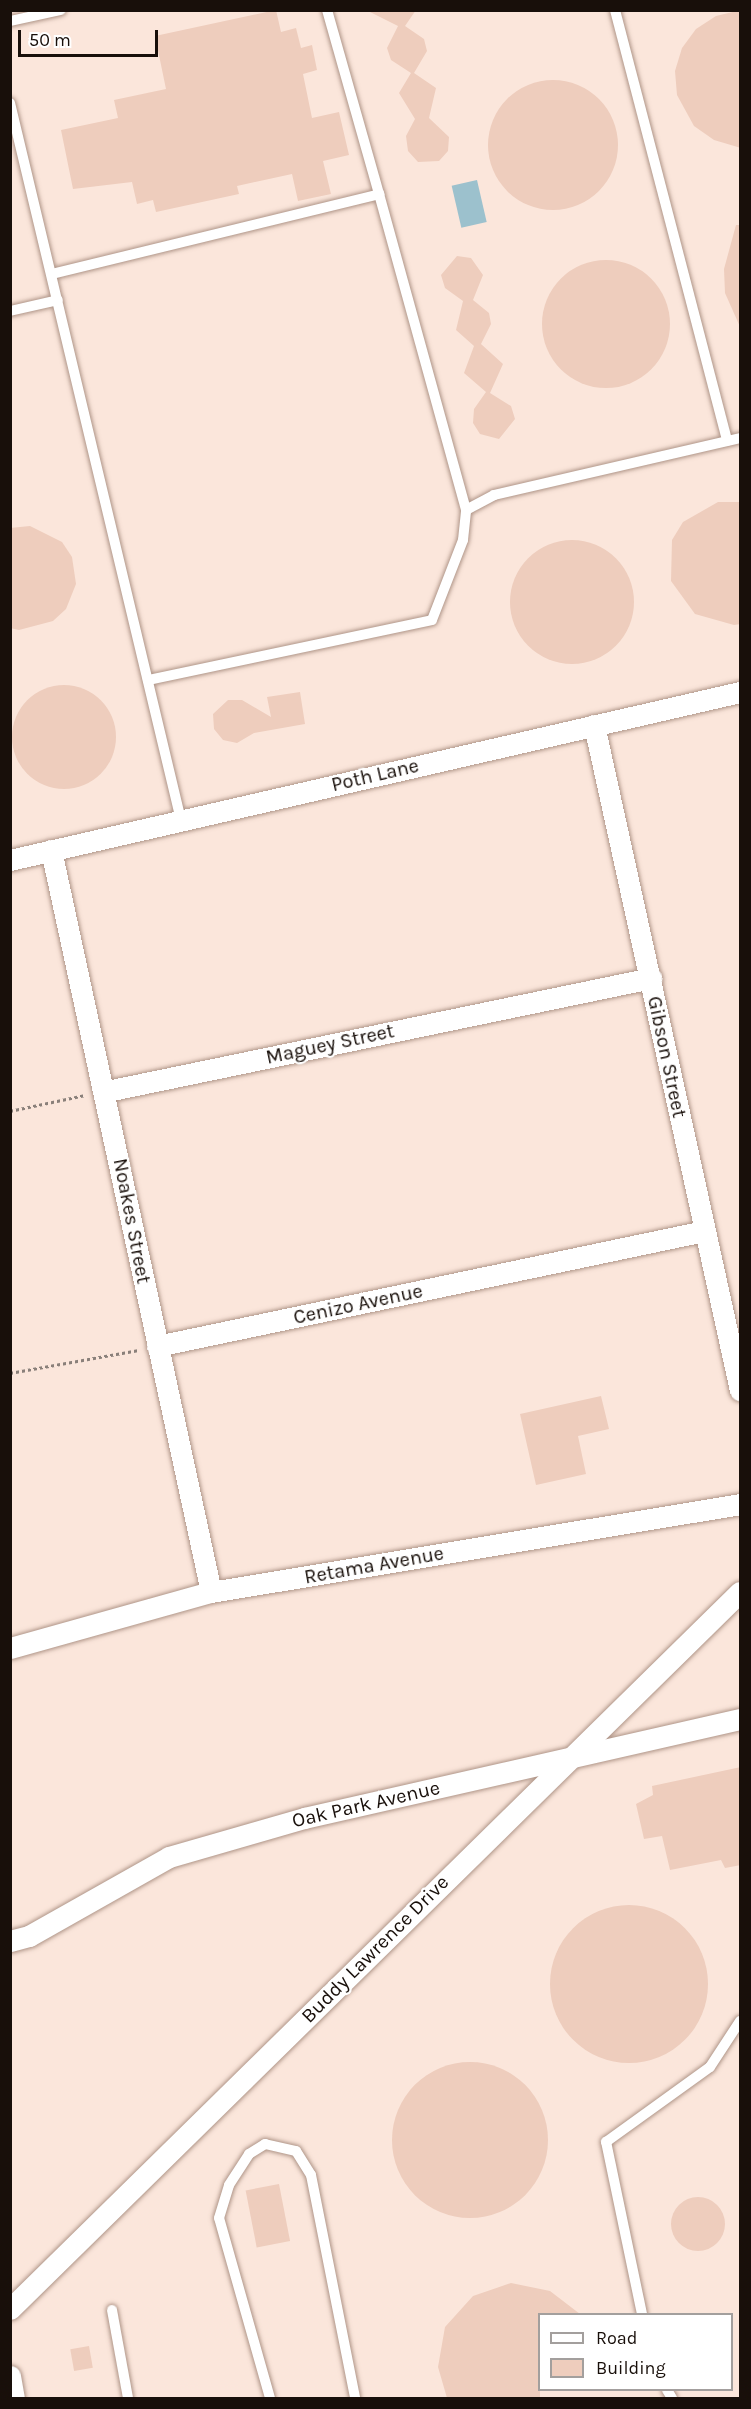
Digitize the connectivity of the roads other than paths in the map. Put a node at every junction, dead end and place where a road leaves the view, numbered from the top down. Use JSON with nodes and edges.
{"nodes":[{"id":1,"x":61,"y":10,"type":"edge"},
{"id":2,"x":327,"y":10,"type":"edge"},
{"id":3,"x":615,"y":10,"type":"edge"},
{"id":4,"x":10,"y":21,"type":"edge"},
{"id":5,"x":10,"y":103,"type":"edge"},
{"id":6,"x":379,"y":194,"type":"junction"},
{"id":7,"x":52,"y":274,"type":"junction"},
{"id":8,"x":58,"y":300,"type":"junction"},
{"id":9,"x":10,"y":310,"type":"edge"},
{"id":10,"x":741,"y":438,"type":"edge"},
{"id":11,"x":727,"y":441,"type":"junction"},
{"id":12,"x":466,"y":510,"type":"junction"},
{"id":13,"x":148,"y":680,"type":"junction"},
{"id":14,"x":741,"y":692,"type":"edge"},
{"id":15,"x":594,"y":725,"type":"junction"},
{"id":16,"x":181,"y":820,"type":"junction"},
{"id":17,"x":51,"y":850,"type":"junction"},
{"id":18,"x":10,"y":860,"type":"edge"},
{"id":19,"x":651,"y":978,"type":"junction"},
{"id":20,"x":107,"y":1091,"type":"junction"},
{"id":21,"x":704,"y":1232,"type":"junction"},
{"id":22,"x":157,"y":1346,"type":"junction"},
{"id":23,"x":741,"y":1390,"type":"edge"},
{"id":24,"x":741,"y":1504,"type":"edge"},
{"id":25,"x":211,"y":1592,"type":"junction"},
{"id":26,"x":741,"y":1592,"type":"edge"},
{"id":27,"x":10,"y":1648,"type":"edge"},
{"id":28,"x":741,"y":1719,"type":"edge"},
{"id":29,"x":569,"y":1757,"type":"junction"},
{"id":30,"x":10,"y":1941,"type":"edge"},
{"id":31,"x":741,"y":2021,"type":"edge"},
{"id":32,"x":10,"y":2309,"type":"edge"},
{"id":33,"x":112,"y":2310,"type":"dead end"},
{"id":34,"x":642,"y":2313,"type":"edge"},
{"id":35,"x":10,"y":2376,"type":"edge"},
{"id":36,"x":14,"y":2398,"type":"edge"},
{"id":37,"x":128,"y":2398,"type":"edge"},
{"id":38,"x":270,"y":2398,"type":"edge"},
{"id":39,"x":355,"y":2398,"type":"edge"}],
"edges":[{"from":1,"to":4,"type":"lane"},
{"from":2,"to":6,"type":"lane"},
{"from":3,"to":11,"type":"lane"},
{"from":5,"to":7,"type":"lane"},
{"from":6,"to":7,"type":"lane"},
{"from":6,"to":12,"type":"lane"},
{"from":7,"to":8,"type":"lane"},
{"from":8,"to":9,"type":"lane"},
{"from":8,"to":13,"type":"lane"},
{"from":10,"to":11,"type":"lane"},
{"from":11,"to":12,"type":"lane"},
{"from":12,"to":13,"type":"lane"},
{"from":13,"to":16,"type":"lane"},
{"from":14,"to":15,"type":"street","name":"Poth Lane"},
{"from":15,"to":16,"type":"street","name":"Poth Lane"},
{"from":15,"to":19,"type":"street","name":"Gibson Street"},
{"from":16,"to":17,"type":"street","name":"Poth Lane"},
{"from":17,"to":18,"type":"street","name":"Poth Lane"},
{"from":17,"to":20,"type":"street","name":"Noakes Street"},
{"from":19,"to":20,"type":"street","name":"Maguey Street"},
{"from":19,"to":21,"type":"street","name":"Gibson Street"},
{"from":20,"to":22,"type":"street","name":"Noakes Street"},
{"from":21,"to":22,"type":"street","name":"Cenizo Avenue"},
{"from":21,"to":23,"type":"street","name":"Gibson Street"},
{"from":22,"to":25,"type":"street","name":"Noakes Street"},
{"from":24,"to":25,"type":"street","name":"Retama Avenue"},
{"from":25,"to":27,"type":"street","name":"Retama Avenue"},
{"from":26,"to":29,"type":"street","name":"Buddy Lawrence Drive"},
{"from":28,"to":29,"type":"street","name":"Oak Park Avenue"},
{"from":29,"to":30,"type":"street","name":"Oak Park Avenue"},
{"from":29,"to":32,"type":"street","name":"Buddy Lawrence Drive"},
{"from":31,"to":34,"type":"lane"},
{"from":33,"to":37,"type":"lane"},
{"from":35,"to":36,"type":"street"},
{"from":38,"to":39,"type":"lane"}]}
